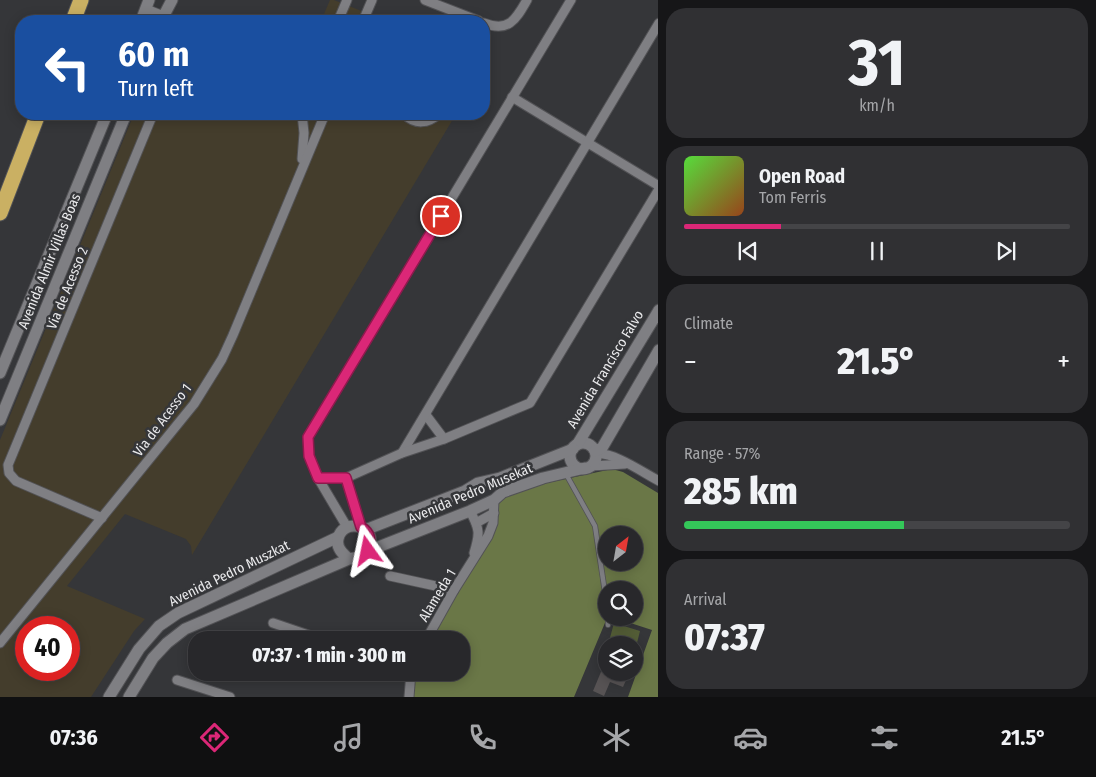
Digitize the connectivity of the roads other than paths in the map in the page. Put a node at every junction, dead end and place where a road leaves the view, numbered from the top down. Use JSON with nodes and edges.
{"nodes":[{"id":1,"x":71,"y":0,"type":"edge"},
{"id":2,"x":81,"y":0,"type":"edge"},
{"id":3,"x":172,"y":0,"type":"edge"},
{"id":4,"x":347,"y":0,"type":"edge"},
{"id":5,"x":372,"y":0,"type":"edge"},
{"id":6,"x":425,"y":0,"type":"edge"},
{"id":7,"x":527,"y":0,"type":"edge"},
{"id":8,"x":571,"y":0,"type":"edge"},
{"id":9,"x":147,"y":5,"type":"edge"},
{"id":10,"x":65,"y":15,"type":"edge"},
{"id":11,"x":75,"y":15,"type":"edge"},
{"id":12,"x":158,"y":15,"type":"edge"},
{"id":13,"x":164,"y":15,"type":"edge"},
{"id":14,"x":341,"y":15,"type":"edge"},
{"id":15,"x":366,"y":15,"type":"edge"},
{"id":16,"x":464,"y":15,"type":"edge"},
{"id":17,"x":658,"y":23,"type":"edge"},
{"id":18,"x":490,"y":24,"type":"edge"},
{"id":19,"x":512,"y":97,"type":"junction"},
{"id":20,"x":26,"y":120,"type":"edge"},
{"id":21,"x":36,"y":120,"type":"edge"},
{"id":22,"x":104,"y":120,"type":"edge"},
{"id":23,"x":124,"y":120,"type":"edge"},
{"id":24,"x":151,"y":120,"type":"edge"},
{"id":25,"x":303,"y":120,"type":"edge"},
{"id":26,"x":322,"y":120,"type":"edge"},
{"id":27,"x":413,"y":120,"type":"edge"},
{"id":28,"x":430,"y":120,"type":"edge"},
{"id":29,"x":587,"y":144,"type":"junction"},
{"id":30,"x":296,"y":183,"type":"junction"},
{"id":31,"x":658,"y":187,"type":"edge"},
{"id":32,"x":0,"y":188,"type":"edge"},
{"id":33,"x":0,"y":213,"type":"edge"},
{"id":34,"x":658,"y":310,"type":"edge"},
{"id":35,"x":658,"y":350,"type":"edge"},
{"id":36,"x":0,"y":372,"type":"edge"},
{"id":37,"x":426,"y":415,"type":"junction"},
{"id":38,"x":0,"y":420,"type":"edge"},
{"id":39,"x":444,"y":439,"type":"junction"},
{"id":40,"x":575,"y":447,"type":"junction"},
{"id":41,"x":596,"y":452,"type":"junction"},
{"id":42,"x":402,"y":454,"type":"junction"},
{"id":43,"x":626,"y":464,"type":"junction"},
{"id":44,"x":588,"y":467,"type":"junction"},
{"id":45,"x":566,"y":474,"type":"junction"},
{"id":46,"x":318,"y":478,"type":"junction"},
{"id":47,"x":346,"y":478,"type":"junction"},
{"id":48,"x":658,"y":481,"type":"edge"},
{"id":49,"x":478,"y":483,"type":"junction"},
{"id":50,"x":494,"y":500,"type":"junction"},
{"id":51,"x":470,"y":511,"type":"junction"},
{"id":52,"x":494,"y":514,"type":"junction"},
{"id":53,"x":102,"y":518,"type":"junction"},
{"id":54,"x":476,"y":523,"type":"junction"},
{"id":55,"x":347,"y":527,"type":"junction"},
{"id":56,"x":363,"y":528,"type":"junction"},
{"id":57,"x":338,"y":538,"type":"junction"},
{"id":58,"x":368,"y":551,"type":"junction"},
{"id":59,"x":349,"y":559,"type":"junction"},
{"id":60,"x":472,"y":563,"type":"junction"},
{"id":61,"x":390,"y":576,"type":"dead end"},
{"id":62,"x":603,"y":581,"type":"edge"},
{"id":63,"x":454,"y":590,"type":"junction"},
{"id":64,"x":273,"y":623,"type":"dead end"},
{"id":65,"x":297,"y":631,"type":"edge"},
{"id":66,"x":431,"y":631,"type":"edge"},
{"id":67,"x":0,"y":643,"type":"edge"},
{"id":68,"x":177,"y":680,"type":"dead end"},
{"id":69,"x":410,"y":681,"type":"edge"},
{"id":70,"x":109,"y":697,"type":"edge"},
{"id":71,"x":128,"y":697,"type":"edge"},
{"id":72,"x":230,"y":697,"type":"edge"},
{"id":73,"x":409,"y":697,"type":"edge"}],
"edges":[{"from":1,"to":10,"type":"highway"},
{"from":2,"to":11,"type":"highway"},
{"from":3,"to":13,"type":"street"},
{"from":4,"to":14,"type":"street"},
{"from":5,"to":15,"type":"street"},
{"from":6,"to":16,"type":"street"},
{"from":7,"to":18,"type":"street"},
{"from":8,"to":19,"type":"street"},
{"from":9,"to":12,"type":"street"},
{"from":17,"to":29,"type":"street"},
{"from":19,"to":29,"type":"street"},
{"from":19,"to":46,"type":"street"},
{"from":20,"to":32,"type":"highway"},
{"from":21,"to":33,"type":"highway"},
{"from":22,"to":36,"type":"street","name":"Avenida Almir Villas Boas"},
{"from":23,"to":38,"type":"street","name":"Avenida Almir Villas Boas"},
{"from":24,"to":53,"type":"street","name":"Via de Acesso 2"},
{"from":25,"to":30,"type":"street"},
{"from":26,"to":30,"type":"street"},
{"from":27,"to":28,"type":"street"},
{"from":29,"to":31,"type":"street"},
{"from":29,"to":37,"type":"street"},
{"from":30,"to":53,"type":"street","name":"Via de Acesso 1"},
{"from":31,"to":39,"type":"street"},
{"from":34,"to":40,"type":"street","name":"Avenida Francisco Falvo"},
{"from":35,"to":41,"type":"street"},
{"from":37,"to":39,"type":"street"},
{"from":37,"to":42,"type":"street"},
{"from":39,"to":42,"type":"street"},
{"from":40,"to":41,"type":"street"},
{"from":40,"to":44,"type":"street"},
{"from":40,"to":49,"type":"street","name":"Avenida Pedro Musekat"},
{"from":41,"to":43,"type":"street"},
{"from":41,"to":44,"type":"street"},
{"from":42,"to":47,"type":"street"},
{"from":43,"to":44,"type":"street"},
{"from":43,"to":48,"type":"street"},
{"from":44,"to":45,"type":"street","name":"Avenida Pedro Musekat"},
{"from":45,"to":50,"type":"street","name":"Avenida Pedro Musekat"},
{"from":45,"to":62,"type":"lane"},
{"from":46,"to":47,"type":"street"},
{"from":46,"to":55,"type":"street"},
{"from":47,"to":56,"type":"street"},
{"from":49,"to":50,"type":"street"},
{"from":49,"to":56,"type":"street","name":"Avenida Pedro Musekat"},
{"from":50,"to":51,"type":"street","name":"Avenida Pedro Musekat"},
{"from":50,"to":52,"type":"street","name":"Alameda 1"},
{"from":51,"to":54,"type":"street"},
{"from":51,"to":58,"type":"street","name":"Avenida Pedro Musekat"},
{"from":52,"to":54,"type":"street"},
{"from":52,"to":60,"type":"street","name":"Alameda 1"},
{"from":53,"to":67,"type":"street","name":"Via de Acesso 1"},
{"from":54,"to":60,"type":"street","name":"Alameda 1"},
{"from":55,"to":56,"type":"street"},
{"from":55,"to":57,"type":"street"},
{"from":56,"to":58,"type":"street"},
{"from":57,"to":59,"type":"street"},
{"from":57,"to":70,"type":"street","name":"Avenida Pedro Muszkat"},
{"from":58,"to":59,"type":"street"},
{"from":59,"to":71,"type":"street"},
{"from":60,"to":63,"type":"street","name":"Alameda 1"},
{"from":61,"to":63,"type":"street"},
{"from":63,"to":66,"type":"street","name":"Alameda 1"},
{"from":64,"to":65,"type":"street"},
{"from":68,"to":72,"type":"street"},
{"from":69,"to":73,"type":"street"}]}
